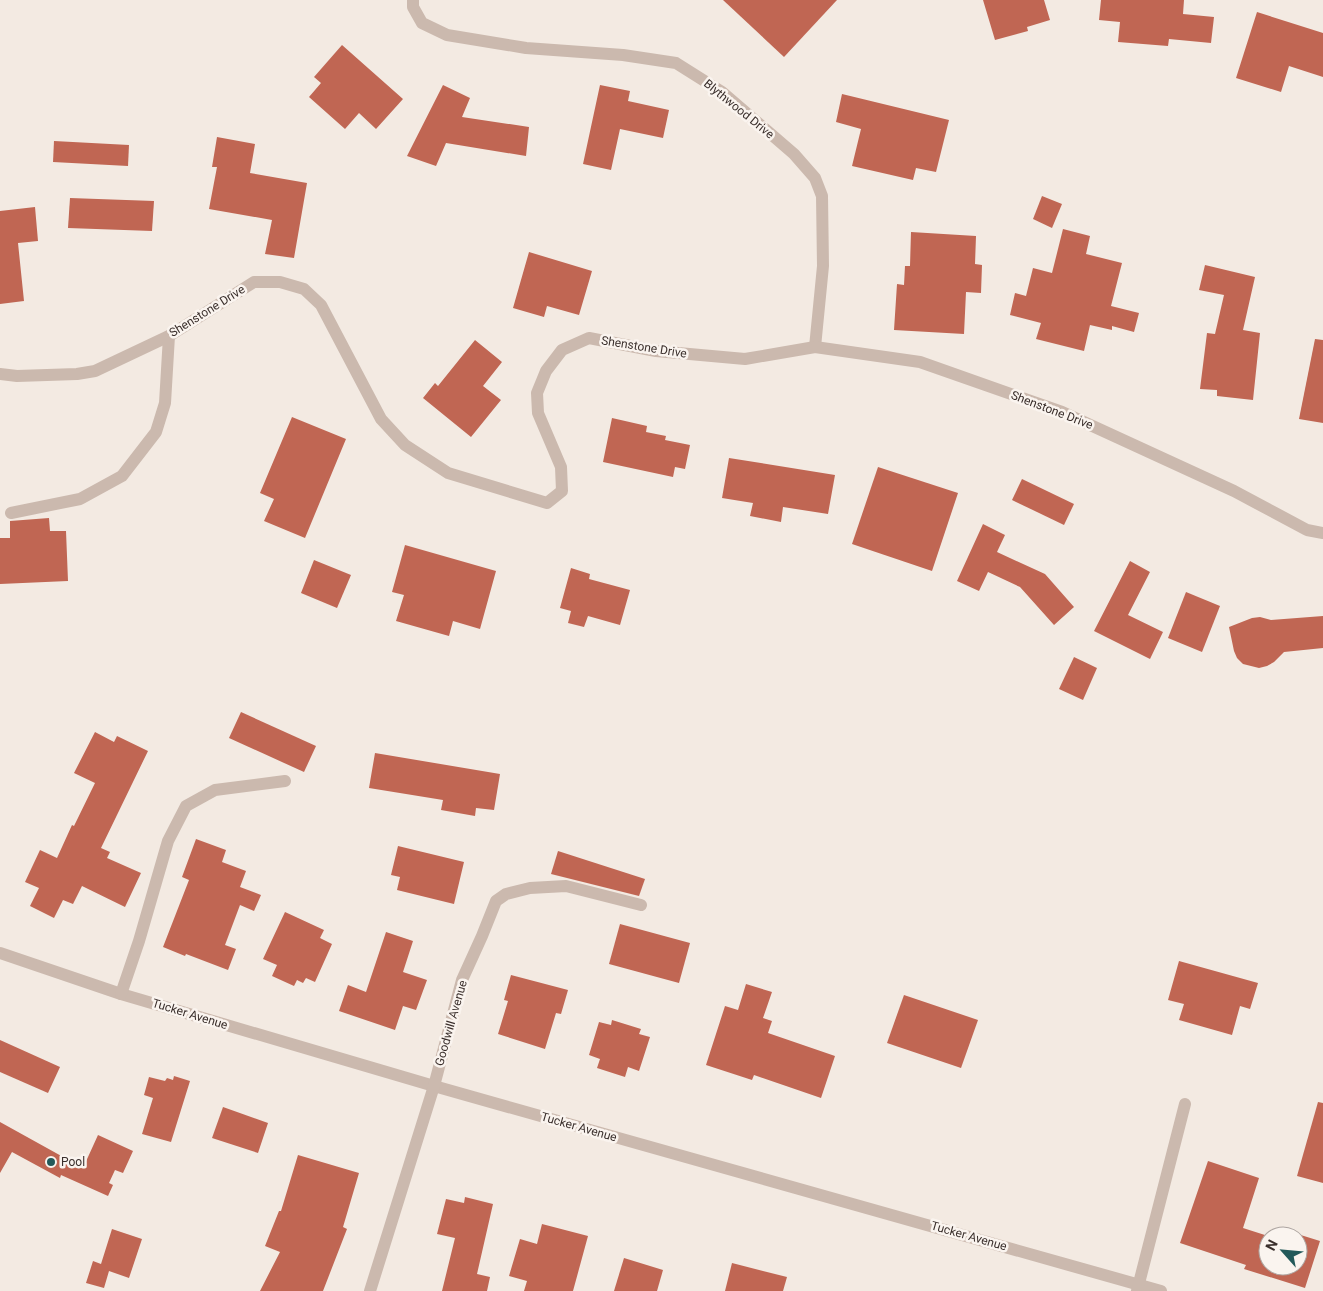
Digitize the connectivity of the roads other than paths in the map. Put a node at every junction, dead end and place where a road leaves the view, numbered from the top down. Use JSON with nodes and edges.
{"nodes":[{"id":1,"x":413,"y":0,"type":"edge"},
{"id":2,"x":169,"y":336,"type":"junction"},
{"id":3,"x":815,"y":347,"type":"junction"},
{"id":4,"x":0,"y":374,"type":"edge"},
{"id":5,"x":11,"y":513,"type":"dead end"},
{"id":6,"x":1323,"y":533,"type":"edge"},
{"id":7,"x":285,"y":781,"type":"dead end"},
{"id":8,"x":641,"y":904,"type":"dead end"},
{"id":9,"x":0,"y":953,"type":"edge"},
{"id":10,"x":121,"y":994,"type":"junction"},
{"id":11,"x":434,"y":1086,"type":"junction"},
{"id":12,"x":1185,"y":1104,"type":"dead end"},
{"id":13,"x":1138,"y":1288,"type":"edge"},
{"id":14,"x":370,"y":1291,"type":"edge"},
{"id":15,"x":1161,"y":1291,"type":"edge"}],
"edges":[{"from":1,"to":3,"type":"street","name":"Blythwood Drive"},
{"from":2,"to":3,"type":"street","name":"Shenstone Drive"},
{"from":2,"to":4,"type":"street","name":"Shenstone Drive"},
{"from":2,"to":5,"type":"street"},
{"from":3,"to":6,"type":"street","name":"Shenstone Drive"},
{"from":7,"to":10,"type":"street"},
{"from":8,"to":11,"type":"street","name":"Goodwill Avenue"},
{"from":9,"to":10,"type":"street","name":"Tucker Avenue"},
{"from":10,"to":11,"type":"street","name":"Tucker Avenue"},
{"from":11,"to":13,"type":"street","name":"Tucker Avenue"},
{"from":11,"to":14,"type":"street","name":"Goodwill Avenue"},
{"from":12,"to":13,"type":"street"},
{"from":13,"to":15,"type":"street","name":"Tucker Avenue"}]}
